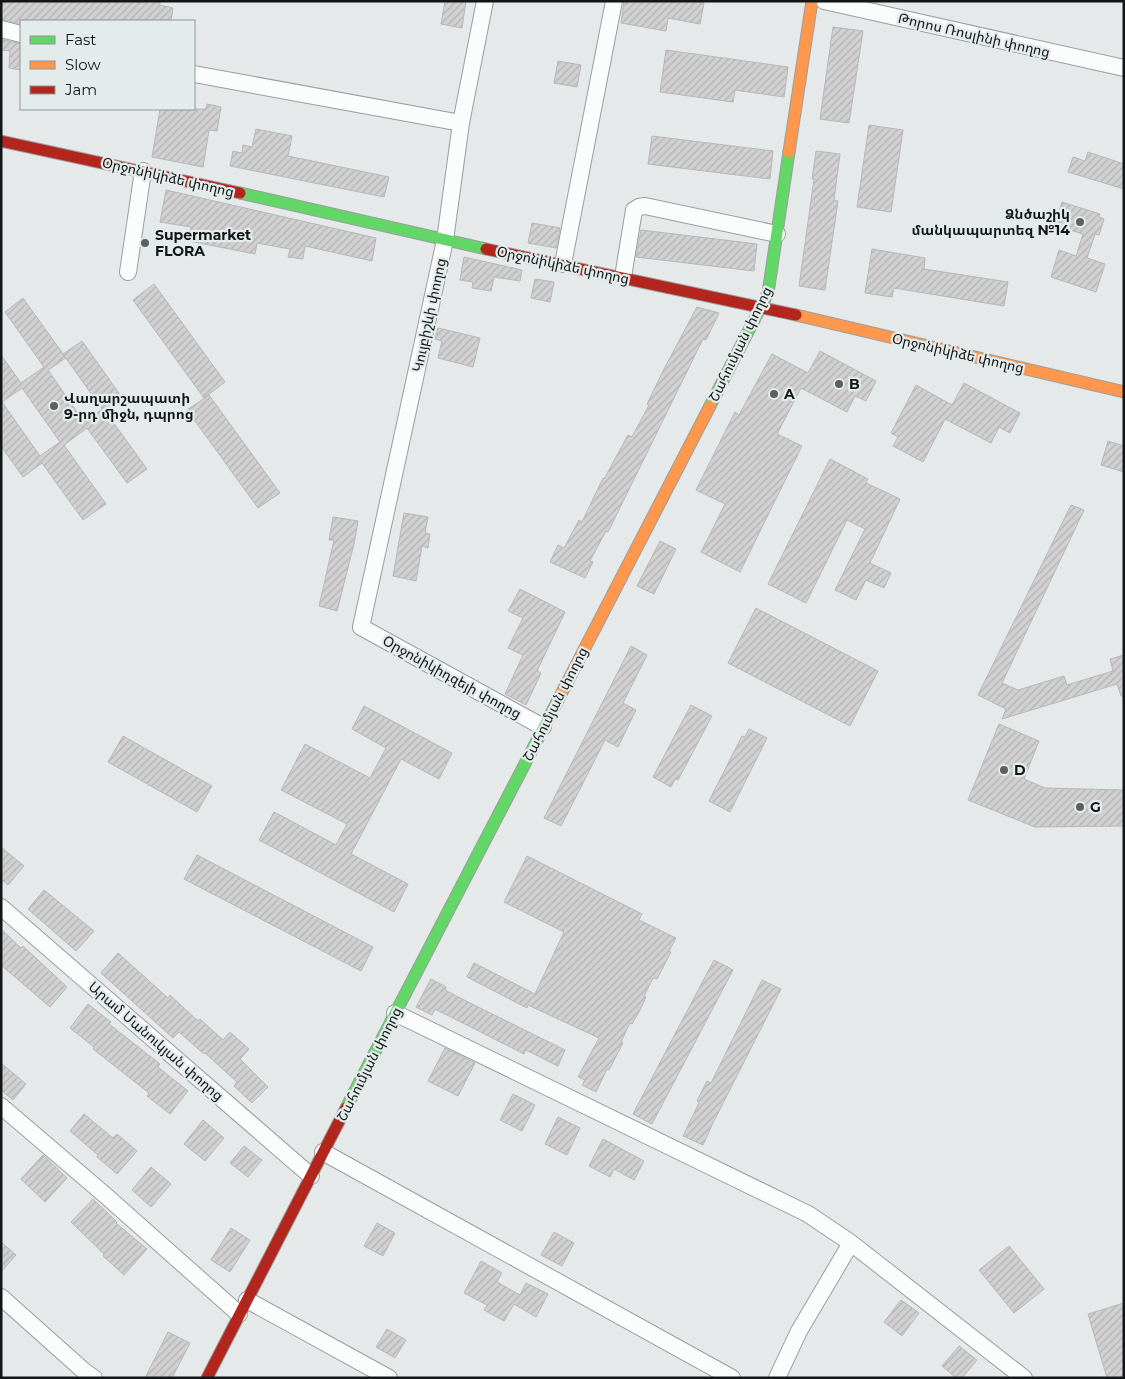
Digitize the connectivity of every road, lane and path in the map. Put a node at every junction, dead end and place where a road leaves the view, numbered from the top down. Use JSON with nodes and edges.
{"nodes":[{"id":1,"x":485,"y":1,"type":"edge"},
{"id":2,"x":614,"y":1,"type":"edge"},
{"id":3,"x":812,"y":1,"type":"edge"},
{"id":4,"x":824,"y":1,"type":"edge"},
{"id":5,"x":1,"y":29,"type":"edge"},
{"id":6,"x":20,"y":34,"type":"edge"},
{"id":7,"x":1124,"y":68,"type":"edge"},
{"id":8,"x":195,"y":74,"type":"edge"},
{"id":9,"x":461,"y":123,"type":"junction"},
{"id":10,"x":1,"y":141,"type":"edge"},
{"id":11,"x":143,"y":171,"type":"junction"},
{"id":12,"x":777,"y":234,"type":"junction"},
{"id":13,"x":445,"y":240,"type":"junction"},
{"id":14,"x":563,"y":264,"type":"junction"},
{"id":15,"x":128,"y":272,"type":"dead end"},
{"id":16,"x":623,"y":277,"type":"junction"},
{"id":17,"x":761,"y":307,"type":"junction"},
{"id":18,"x":1124,"y":392,"type":"edge"},
{"id":19,"x":361,"y":627,"type":"joint"},
{"id":20,"x":543,"y":727,"type":"junction"},
{"id":21,"x":1,"y":907,"type":"edge"},
{"id":22,"x":395,"y":1013,"type":"junction"},
{"id":23,"x":1,"y":1106,"type":"edge"},
{"id":24,"x":323,"y":1152,"type":"junction"},
{"id":25,"x":311,"y":1176,"type":"junction"},
{"id":26,"x":851,"y":1243,"type":"junction"},
{"id":27,"x":1,"y":1297,"type":"edge"},
{"id":28,"x":243,"y":1307,"type":"junction"},
{"id":29,"x":94,"y":1378,"type":"edge"},
{"id":30,"x":207,"y":1378,"type":"edge"},
{"id":31,"x":389,"y":1378,"type":"edge"},
{"id":32,"x":732,"y":1378,"type":"edge"},
{"id":33,"x":777,"y":1378,"type":"edge"},
{"id":34,"x":1024,"y":1378,"type":"edge"}],
"edges":[{"from":1,"to":9,"type":"street","name":"Կույբիշևի փողոց"},
{"from":2,"to":14,"type":"street"},
{"from":3,"to":12,"type":"main road","name":"Շահումյան փողոց"},
{"from":4,"to":7,"type":"street","name":"Թորոս Ռոսլինի փողոց"},
{"from":5,"to":6,"type":"street"},
{"from":8,"to":9,"type":"street"},
{"from":9,"to":13,"type":"street","name":"Կույբիշևի փողոց"},
{"from":10,"to":11,"type":"main road","name":"Օրջոնիկիձե փողոց"},
{"from":11,"to":13,"type":"main road","name":"Օրջոնիկիձե փողոց"},
{"from":11,"to":15,"type":"street"},
{"from":12,"to":16,"type":"street"},
{"from":12,"to":17,"type":"main road","name":"Շահումյան փողոց"},
{"from":13,"to":14,"type":"main road","name":"Օրջոնիկիձե փողոց"},
{"from":13,"to":19,"type":"street","name":"Կույբիշևի փողոց"},
{"from":14,"to":16,"type":"main road","name":"Օրջոնիկիձե փողոց"},
{"from":16,"to":17,"type":"main road","name":"Օրջոնիկիձե փողոց"},
{"from":17,"to":18,"type":"main road","name":"Օրջոնիկիձե փողոց"},
{"from":17,"to":20,"type":"main road","name":"Շահումյան փողոց"},
{"from":19,"to":20,"type":"street","name":"Օրջոնիկիդզեյի փողոց"},
{"from":20,"to":22,"type":"main road","name":"Շահումյան փողոց"},
{"from":21,"to":25,"type":"street","name":"Արամ Մանուկյան փողոց"},
{"from":22,"to":24,"type":"main road","name":"Շահումյան փողոց"},
{"from":22,"to":26,"type":"street"},
{"from":23,"to":28,"type":"street"},
{"from":24,"to":25,"type":"main road","name":"Շահումյան փողոց"},
{"from":24,"to":32,"type":"street"},
{"from":25,"to":28,"type":"main road","name":"Շահումյան փողոց"},
{"from":26,"to":33,"type":"street"},
{"from":26,"to":34,"type":"street"},
{"from":27,"to":29,"type":"street"},
{"from":28,"to":30,"type":"main road","name":"Շահումյան փողոց"},
{"from":28,"to":31,"type":"street"}]}
